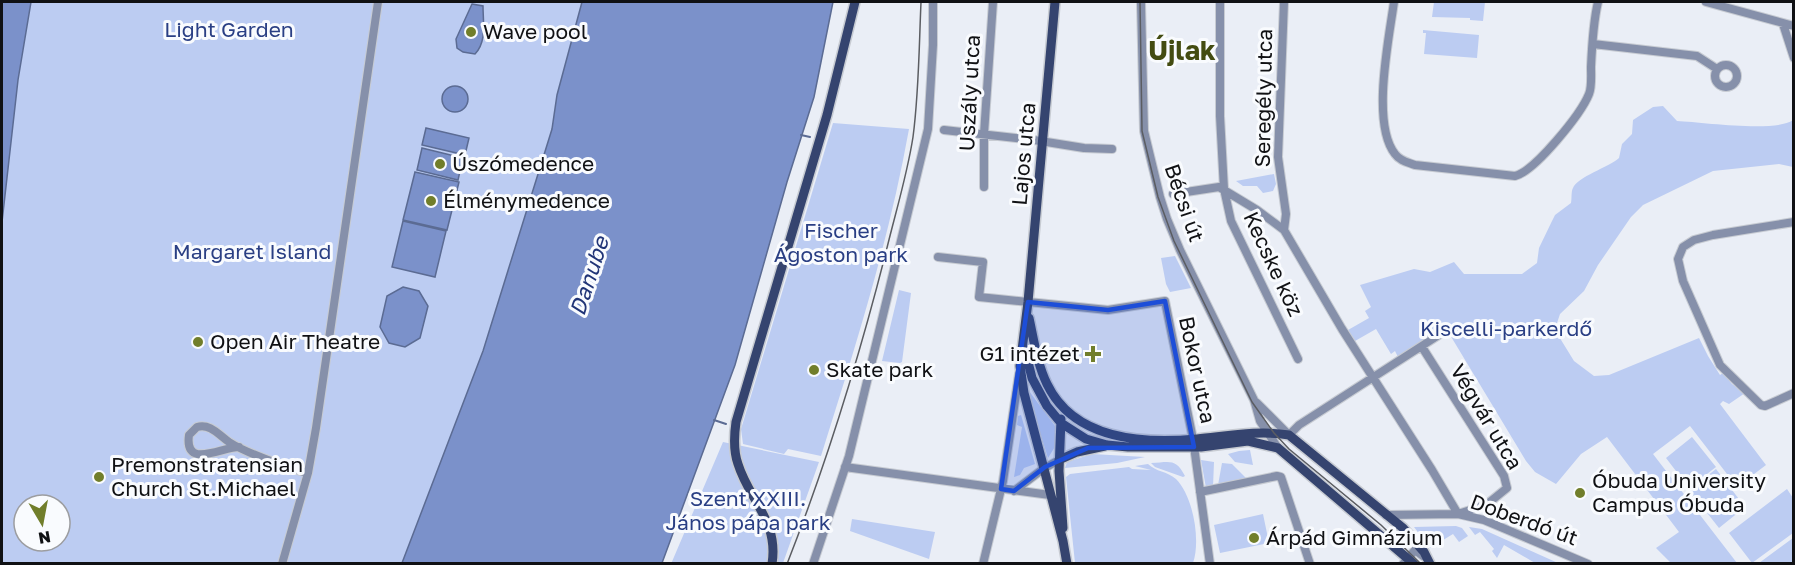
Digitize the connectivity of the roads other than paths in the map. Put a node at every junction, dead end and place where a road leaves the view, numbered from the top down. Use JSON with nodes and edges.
{"nodes":[{"id":1,"x":378,"y":2,"type":"edge"},
{"id":2,"x":855,"y":2,"type":"edge"},
{"id":3,"x":933,"y":2,"type":"edge"},
{"id":4,"x":993,"y":2,"type":"edge"},
{"id":5,"x":1055,"y":2,"type":"edge"},
{"id":6,"x":1141,"y":2,"type":"edge"},
{"id":7,"x":1220,"y":2,"type":"edge"},
{"id":8,"x":1284,"y":2,"type":"edge"},
{"id":9,"x":1394,"y":2,"type":"edge"},
{"id":10,"x":1598,"y":2,"type":"edge"},
{"id":11,"x":1706,"y":2,"type":"edge"},
{"id":12,"x":1783,"y":24,"type":"junction"},
{"id":13,"x":1794,"y":26,"type":"edge"},
{"id":14,"x":1593,"y":44,"type":"junction"},
{"id":15,"x":1794,"y":58,"type":"edge"},
{"id":16,"x":1717,"y":69,"type":"dead end"},
{"id":17,"x":944,"y":130,"type":"dead end"},
{"id":18,"x":984,"y":134,"type":"junction"},
{"id":19,"x":1043,"y":142,"type":"junction"},
{"id":20,"x":1112,"y":149,"type":"dead end"},
{"id":21,"x":984,"y":187,"type":"dead end"},
{"id":22,"x":1224,"y":189,"type":"junction"},
{"id":23,"x":1173,"y":194,"type":"dead end"},
{"id":24,"x":1794,"y":222,"type":"edge"},
{"id":25,"x":1284,"y":230,"type":"junction"},
{"id":26,"x":938,"y":257,"type":"dead end"},
{"id":27,"x":1028,"y":306,"type":"junction"},
{"id":28,"x":1445,"y":331,"type":"dead end"},
{"id":29,"x":1024,"y":335,"type":"junction"},
{"id":30,"x":1422,"y":347,"type":"junction"},
{"id":31,"x":1298,"y":359,"type":"dead end"},
{"id":32,"x":1020,"y":366,"type":"junction"},
{"id":33,"x":1372,"y":377,"type":"junction"},
{"id":34,"x":1794,"y":393,"type":"edge"},
{"id":35,"x":1056,"y":399,"type":"junction"},
{"id":36,"x":1254,"y":400,"type":"junction"},
{"id":37,"x":1260,"y":422,"type":"junction"},
{"id":38,"x":1061,"y":423,"type":"junction"},
{"id":39,"x":1267,"y":432,"type":"junction"},
{"id":40,"x":1254,"y":433,"type":"junction"},
{"id":41,"x":1288,"y":435,"type":"junction"},
{"id":42,"x":1193,"y":443,"type":"junction"},
{"id":43,"x":1107,"y":445,"type":"junction"},
{"id":44,"x":239,"y":447,"type":"junction"},
{"id":45,"x":1060,"y":448,"type":"junction"},
{"id":46,"x":1278,"y":448,"type":"junction"},
{"id":47,"x":1059,"y":460,"type":"junction"},
{"id":48,"x":845,"y":467,"type":"junction"},
{"id":49,"x":1043,"y":469,"type":"junction"},
{"id":50,"x":308,"y":473,"type":"junction"},
{"id":51,"x":1001,"y":489,"type":"junction"},
{"id":52,"x":1014,"y":491,"type":"junction"},
{"id":53,"x":1200,"y":492,"type":"junction"},
{"id":54,"x":1050,"y":495,"type":"junction"},
{"id":55,"x":1458,"y":514,"type":"junction"},
{"id":56,"x":1386,"y":515,"type":"junction"},
{"id":57,"x":1411,"y":515,"type":"junction"},
{"id":58,"x":1403,"y":528,"type":"junction"},
{"id":59,"x":1063,"y":542,"type":"junction"},
{"id":60,"x":1408,"y":561,"type":"edge"},
{"id":61,"x":1430,"y":562,"type":"edge"},
{"id":62,"x":282,"y":564,"type":"edge"},
{"id":63,"x":772,"y":564,"type":"edge"},
{"id":64,"x":813,"y":564,"type":"edge"},
{"id":65,"x":983,"y":564,"type":"edge"},
{"id":66,"x":1067,"y":564,"type":"edge"},
{"id":67,"x":1210,"y":564,"type":"edge"},
{"id":68,"x":1310,"y":564,"type":"edge"},
{"id":69,"x":1588,"y":564,"type":"edge"}],
"edges":[{"from":1,"to":50,"type":"street"},
{"from":2,"to":63,"type":"main road"},
{"from":3,"to":48,"type":"street"},
{"from":4,"to":18,"type":"street","name":"Uszály utca"},
{"from":5,"to":19,"type":"main road","name":"Lajos utca"},
{"from":6,"to":36,"type":"street","name":"Bécsi út"},
{"from":7,"to":22,"type":"street","name":"Kecske köz"},
{"from":8,"to":25,"type":"street","name":"Seregély utca"},
{"from":9,"to":14,"type":"street"},
{"from":10,"to":14,"type":"street"},
{"from":11,"to":12,"type":"street"},
{"from":12,"to":13,"type":"street"},
{"from":12,"to":15,"type":"street"},
{"from":14,"to":16,"type":"street"},
{"from":17,"to":18,"type":"street"},
{"from":18,"to":19,"type":"street"},
{"from":18,"to":21,"type":"street","name":"Uszály utca"},
{"from":19,"to":20,"type":"street"},
{"from":19,"to":27,"type":"main road","name":"Lajos utca"},
{"from":22,"to":23,"type":"street"},
{"from":22,"to":25,"type":"street"},
{"from":22,"to":31,"type":"street","name":"Kecske köz"},
{"from":24,"to":34,"type":"street"},
{"from":25,"to":33,"type":"street"},
{"from":26,"to":27,"type":"street"},
{"from":27,"to":29,"type":"main road","name":"Lajos utca"},
{"from":27,"to":35,"type":"main road","name":"Lajos utca"},
{"from":27,"to":42,"type":"street","name":"Bokor utca"},
{"from":28,"to":30,"type":"street"},
{"from":29,"to":32,"type":"main road","name":"Lajos utca"},
{"from":29,"to":38,"type":"main road"},
{"from":30,"to":33,"type":"street"},
{"from":30,"to":55,"type":"street","name":"Végvár utca"},
{"from":32,"to":49,"type":"main road","name":"Lajos utca"},
{"from":32,"to":51,"type":"street","name":"Lajos utca"},
{"from":33,"to":41,"type":"street"},
{"from":33,"to":55,"type":"street"},
{"from":35,"to":38,"type":"main road"},
{"from":35,"to":42,"type":"main road"},
{"from":36,"to":37,"type":"street","name":"Bécsi út"},
{"from":36,"to":41,"type":"street","name":"Bécsi út"},
{"from":37,"to":39,"type":"street","name":"Bécsi út"},
{"from":37,"to":40,"type":"street"},
{"from":38,"to":43,"type":"main road"},
{"from":38,"to":45,"type":"main road"},
{"from":39,"to":40,"type":"main road"},
{"from":39,"to":41,"type":"main road"},
{"from":39,"to":46,"type":"street","name":"Bécsi út"},
{"from":40,"to":42,"type":"main road"},
{"from":41,"to":56,"type":"main road","name":"Bécsi út"},
{"from":42,"to":43,"type":"main road"},
{"from":42,"to":46,"type":"main road"},
{"from":42,"to":53,"type":"street","name":"Bokor utca"},
{"from":43,"to":47,"type":"main road"},
{"from":44,"to":44,"type":"street"},
{"from":44,"to":50,"type":"street"},
{"from":45,"to":47,"type":"main road"},
{"from":45,"to":49,"type":"street"},
{"from":46,"to":60,"type":"main road","name":"Bécsi út"},
{"from":47,"to":49,"type":"street"},
{"from":47,"to":59,"type":"main road"},
{"from":48,"to":51,"type":"street"},
{"from":48,"to":64,"type":"street"},
{"from":49,"to":52,"type":"street"},
{"from":49,"to":54,"type":"main road","name":"Lajos utca"},
{"from":50,"to":62,"type":"street"},
{"from":51,"to":52,"type":"street"},
{"from":51,"to":65,"type":"street","name":"Lajos utca"},
{"from":52,"to":54,"type":"street"},
{"from":53,"to":67,"type":"street","name":"Bokor utca"},
{"from":53,"to":68,"type":"street"},
{"from":54,"to":59,"type":"main road","name":"Lajos utca"},
{"from":55,"to":57,"type":"street","name":"Doberdó út"},
{"from":55,"to":69,"type":"street","name":"Doberdó út"},
{"from":56,"to":57,"type":"street","name":"Doberdó út"},
{"from":56,"to":58,"type":"main road","name":"Bécsi út"},
{"from":57,"to":58,"type":"street"},
{"from":58,"to":61,"type":"main road","name":"Bécsi út"},
{"from":59,"to":66,"type":"main road"},
{"from":60,"to":61,"type":"street"}]}
